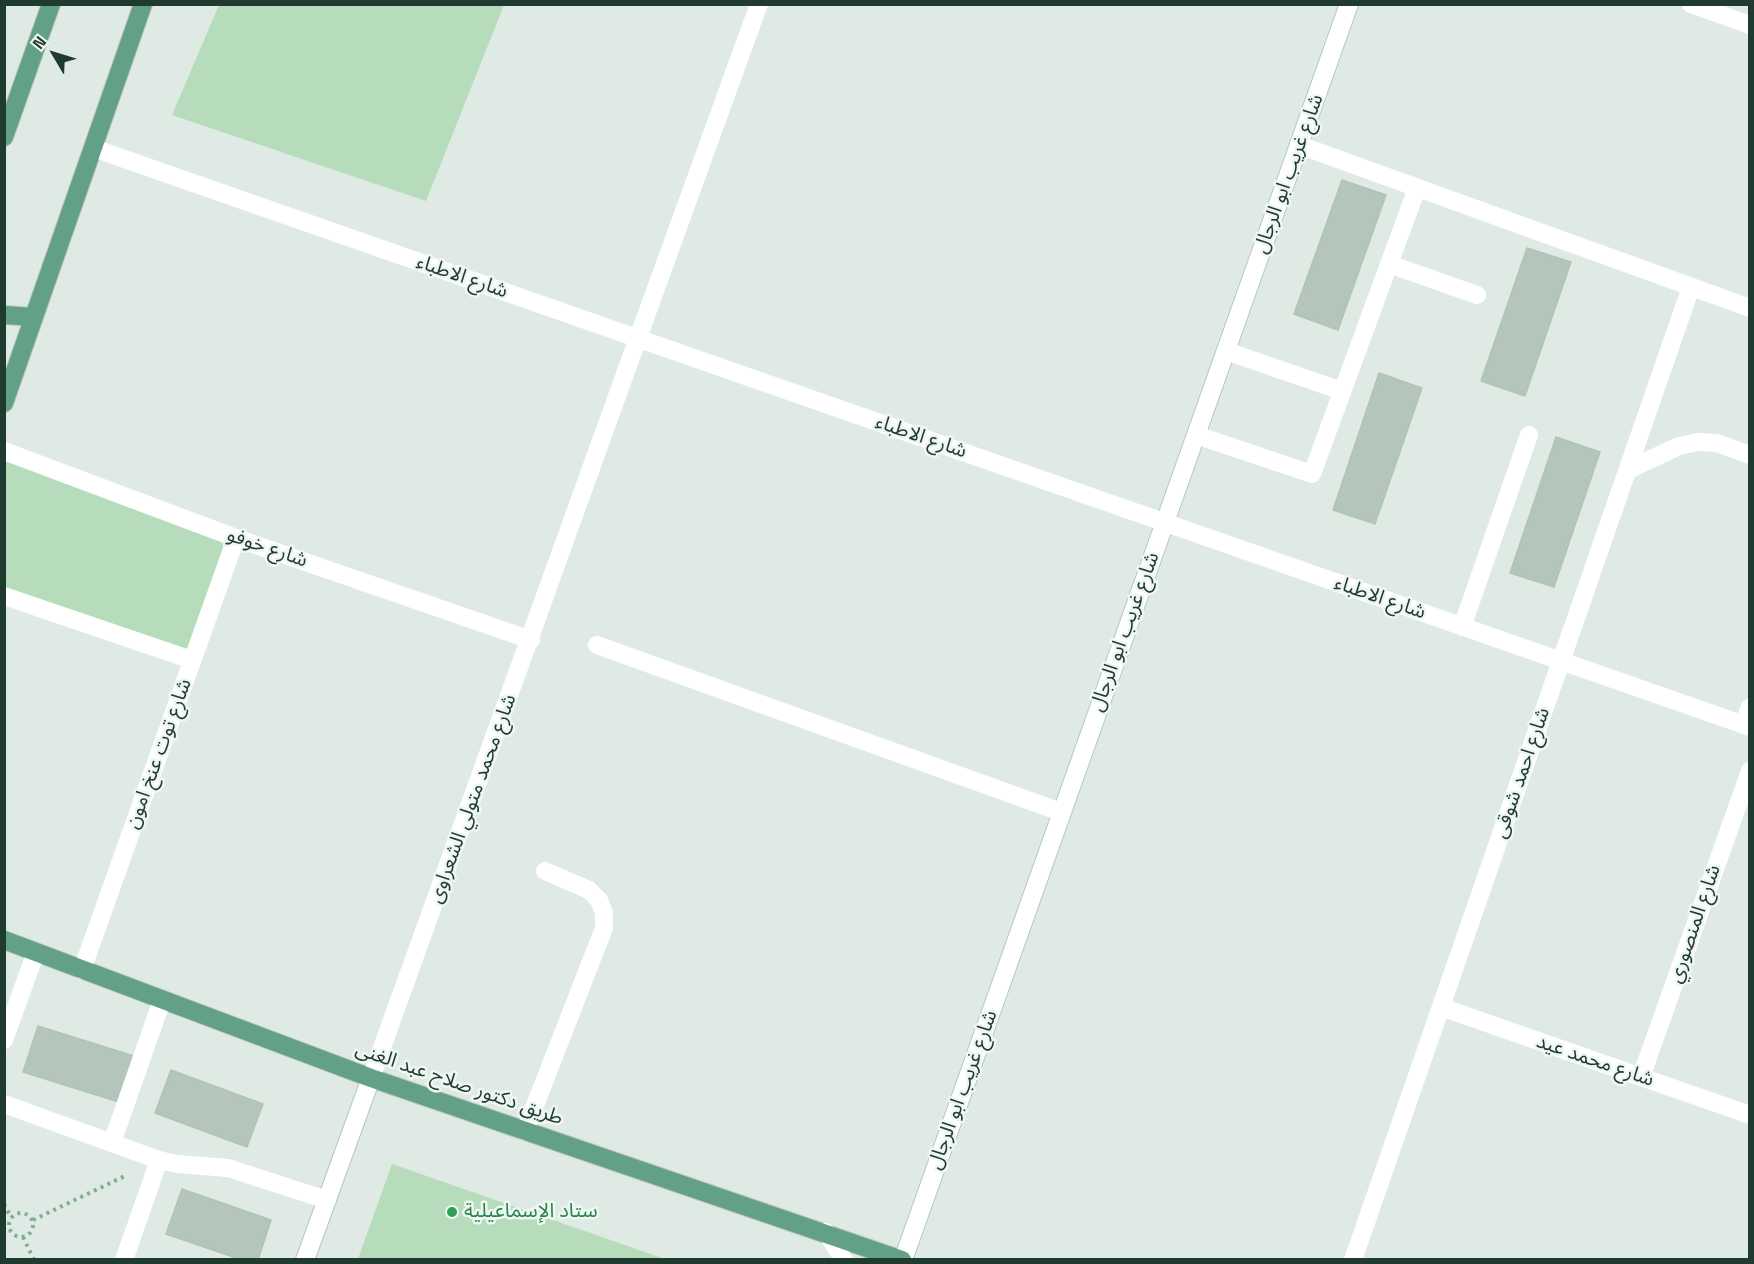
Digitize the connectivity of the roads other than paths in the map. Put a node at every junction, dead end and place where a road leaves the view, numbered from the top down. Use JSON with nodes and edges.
{"nodes":[{"id":1,"x":51,"y":4,"type":"edge"},
{"id":2,"x":143,"y":4,"type":"edge"},
{"id":3,"x":759,"y":4,"type":"edge"},
{"id":4,"x":1349,"y":4,"type":"edge"},
{"id":5,"x":1690,"y":4,"type":"edge"},
{"id":6,"x":1749,"y":25,"type":"edge"},
{"id":7,"x":5,"y":135,"type":"edge"},
{"id":8,"x":1299,"y":145,"type":"junction"},
{"id":9,"x":93,"y":148,"type":"junction"},
{"id":10,"x":1417,"y":188,"type":"junction"},
{"id":11,"x":1389,"y":264,"type":"junction"},
{"id":12,"x":1691,"y":287,"type":"junction"},
{"id":13,"x":1477,"y":296,"type":"dead end"},
{"id":14,"x":1749,"y":308,"type":"edge"},
{"id":15,"x":4,"y":315,"type":"edge"},
{"id":16,"x":34,"y":317,"type":"junction"},
{"id":17,"x":638,"y":338,"type":"junction"},
{"id":18,"x":1226,"y":351,"type":"junction"},
{"id":19,"x":1342,"y":391,"type":"junction"},
{"id":20,"x":4,"y":403,"type":"edge"},
{"id":21,"x":1196,"y":435,"type":"junction"},
{"id":22,"x":1529,"y":435,"type":"dead end"},
{"id":23,"x":4,"y":451,"type":"edge"},
{"id":24,"x":1749,"y":455,"type":"edge"},
{"id":25,"x":1628,"y":470,"type":"junction"},
{"id":26,"x":1164,"y":522,"type":"junction"},
{"id":27,"x":236,"y":538,"type":"junction"},
{"id":28,"x":4,"y":596,"type":"edge"},
{"id":29,"x":1462,"y":627,"type":"junction"},
{"id":30,"x":531,"y":640,"type":"junction"},
{"id":31,"x":597,"y":645,"type":"dead end"},
{"id":32,"x":192,"y":660,"type":"junction"},
{"id":33,"x":1561,"y":661,"type":"junction"},
{"id":34,"x":1749,"y":707,"type":"edge"},
{"id":35,"x":1746,"y":726,"type":"edge"},
{"id":36,"x":1749,"y":771,"type":"edge"},
{"id":37,"x":1061,"y":812,"type":"junction"},
{"id":38,"x":545,"y":871,"type":"dead end"},
{"id":39,"x":7,"y":940,"type":"edge"},
{"id":40,"x":36,"y":952,"type":"junction"},
{"id":41,"x":82,"y":970,"type":"junction"},
{"id":42,"x":162,"y":1000,"type":"junction"},
{"id":43,"x":1441,"y":1007,"type":"junction"},
{"id":44,"x":4,"y":1040,"type":"edge"},
{"id":45,"x":1641,"y":1077,"type":"junction"},
{"id":46,"x":371,"y":1078,"type":"junction"},
{"id":47,"x":4,"y":1104,"type":"edge"},
{"id":48,"x":1749,"y":1116,"type":"edge"},
{"id":49,"x":525,"y":1131,"type":"junction"},
{"id":50,"x":112,"y":1143,"type":"junction"},
{"id":51,"x":159,"y":1160,"type":"junction"},
{"id":52,"x":327,"y":1200,"type":"junction"},
{"id":53,"x":826,"y":1232,"type":"junction"},
{"id":54,"x":124,"y":1260,"type":"edge"},
{"id":55,"x":305,"y":1260,"type":"edge"},
{"id":56,"x":844,"y":1260,"type":"edge"},
{"id":57,"x":902,"y":1260,"type":"edge"},
{"id":58,"x":1353,"y":1260,"type":"edge"}],
"edges":[{"from":1,"to":7,"type":"main road"},
{"from":2,"to":9,"type":"main road"},
{"from":3,"to":17,"type":"street","name":"شارع محمد متولي الشعراوى"},
{"from":4,"to":8,"type":"street","name":"شارع غريب ابو الرجال"},
{"from":5,"to":6,"type":"street"},
{"from":8,"to":10,"type":"street"},
{"from":8,"to":18,"type":"street","name":"شارع غريب ابو الرجال"},
{"from":9,"to":16,"type":"main road"},
{"from":9,"to":17,"type":"street","name":"شارع الاطباء"},
{"from":10,"to":11,"type":"street"},
{"from":10,"to":12,"type":"street"},
{"from":11,"to":13,"type":"street"},
{"from":11,"to":19,"type":"street"},
{"from":12,"to":14,"type":"street"},
{"from":12,"to":25,"type":"street","name":"شارع احمد شوقى"},
{"from":15,"to":16,"type":"main road"},
{"from":16,"to":20,"type":"main road"},
{"from":17,"to":26,"type":"street","name":"شارع الاطباء"},
{"from":17,"to":30,"type":"street","name":"شارع محمد متولي الشعراوى"},
{"from":18,"to":19,"type":"street"},
{"from":18,"to":21,"type":"street","name":"شارع غريب ابو الرجال"},
{"from":19,"to":21,"type":"street"},
{"from":21,"to":26,"type":"street","name":"شارع غريب ابو الرجال"},
{"from":22,"to":29,"type":"street"},
{"from":23,"to":27,"type":"street","name":"شارع خوفو"},
{"from":24,"to":25,"type":"street"},
{"from":25,"to":33,"type":"street","name":"شارع احمد شوقى"},
{"from":26,"to":29,"type":"street","name":"شارع الاطباء"},
{"from":26,"to":37,"type":"street","name":"شارع غريب ابو الرجال"},
{"from":27,"to":30,"type":"street","name":"شارع خوفو"},
{"from":27,"to":32,"type":"street","name":"شارع توت عنخ امون"},
{"from":28,"to":32,"type":"street"},
{"from":29,"to":33,"type":"street","name":"شارع الاطباء"},
{"from":30,"to":46,"type":"street","name":"شارع محمد متولي الشعراوى"},
{"from":31,"to":37,"type":"street"},
{"from":32,"to":41,"type":"street","name":"شارع توت عنخ امون"},
{"from":33,"to":35,"type":"street","name":"شارع الاطباء"},
{"from":33,"to":43,"type":"street","name":"شارع احمد شوقى"},
{"from":34,"to":35,"type":"street"},
{"from":36,"to":45,"type":"street","name":"شارع المنصوري"},
{"from":37,"to":57,"type":"street","name":"شارع غريب ابو الرجال"},
{"from":38,"to":49,"type":"street"},
{"from":39,"to":40,"type":"main road","name":"طريق دكتور صلاح عبد الغنى"},
{"from":40,"to":41,"type":"main road","name":"طريق دكتور صلاح عبد الغنى"},
{"from":40,"to":44,"type":"street"},
{"from":41,"to":42,"type":"main road","name":"طريق دكتور صلاح عبد الغنى"},
{"from":42,"to":46,"type":"main road","name":"طريق دكتور صلاح عبد الغنى"},
{"from":42,"to":50,"type":"street"},
{"from":43,"to":45,"type":"street","name":"شارع محمد عيد"},
{"from":43,"to":58,"type":"street","name":"شارع احمد شوقى"},
{"from":45,"to":48,"type":"street","name":"شارع محمد عيد"},
{"from":46,"to":49,"type":"main road","name":"طريق دكتور صلاح عبد الغنى"},
{"from":46,"to":52,"type":"street","name":"شارع محمد متولي الشعراوى"},
{"from":47,"to":50,"type":"street"},
{"from":49,"to":53,"type":"main road","name":"طريق دكتور صلاح عبد الغنى"},
{"from":50,"to":51,"type":"street"},
{"from":51,"to":52,"type":"street"},
{"from":51,"to":54,"type":"street"},
{"from":52,"to":55,"type":"street","name":"شارع محمد متولي الشعراوى"},
{"from":53,"to":56,"type":"street"},
{"from":53,"to":57,"type":"main road","name":"طريق دكتور صلاح عبد الغنى"}]}
